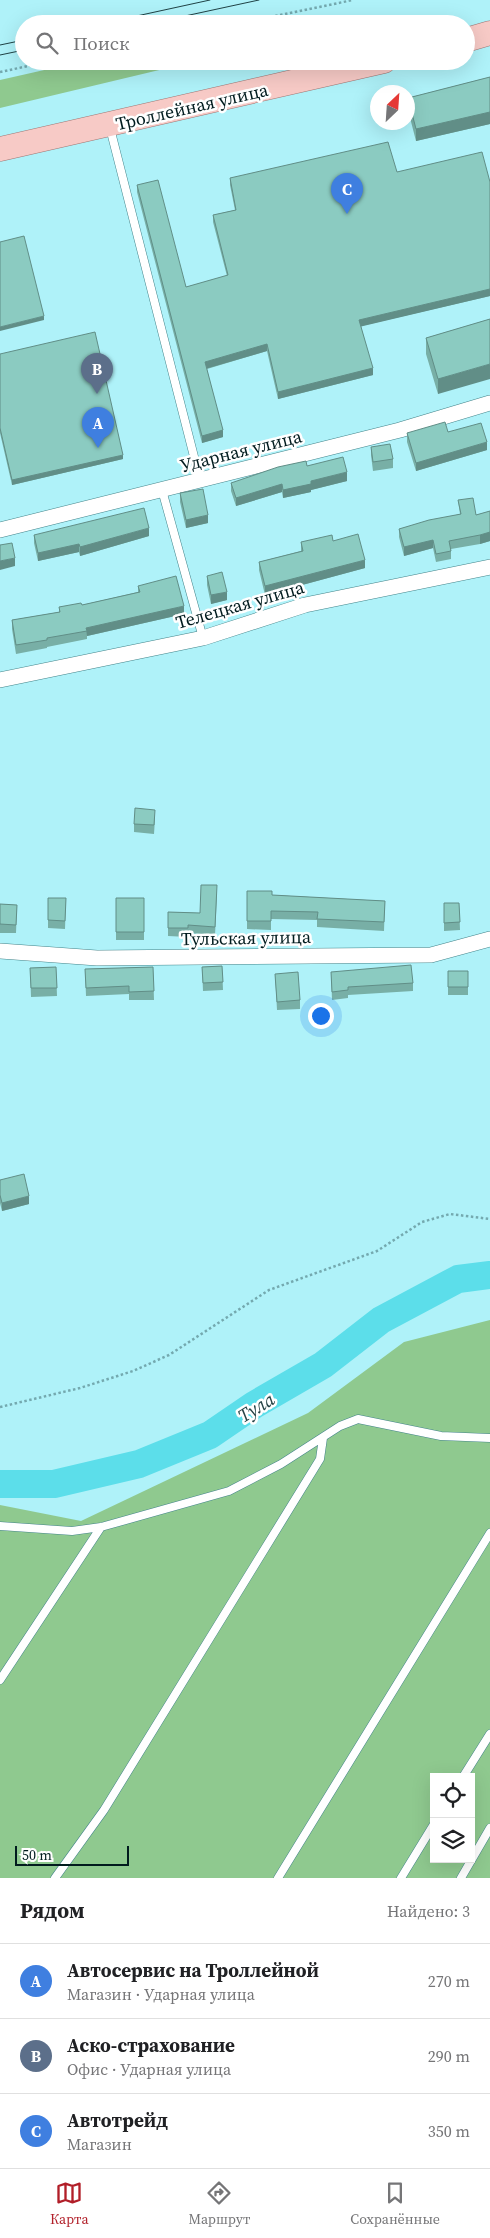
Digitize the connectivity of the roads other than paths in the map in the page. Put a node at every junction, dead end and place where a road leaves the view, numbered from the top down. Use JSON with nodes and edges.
{"nodes":[{"id":1,"x":490,"y":33,"type":"edge"},
{"id":2,"x":475,"y":37,"type":"edge"},
{"id":3,"x":346,"y":70,"type":"edge"},
{"id":4,"x":109,"y":126,"type":"junction"},
{"id":5,"x":0,"y":149,"type":"edge"},
{"id":6,"x":490,"y":404,"type":"edge"},
{"id":7,"x":200,"y":480,"type":"junction"},
{"id":8,"x":162,"y":490,"type":"junction"},
{"id":9,"x":0,"y":530,"type":"edge"},
{"id":10,"x":490,"y":567,"type":"edge"},
{"id":11,"x":203,"y":638,"type":"junction"},
{"id":12,"x":0,"y":680,"type":"edge"},
{"id":13,"x":490,"y":940,"type":"edge"},
{"id":14,"x":0,"y":951,"type":"edge"},
{"id":15,"x":323,"y":1438,"type":"junction"},
{"id":16,"x":490,"y":1438,"type":"edge"},
{"id":17,"x":0,"y":1526,"type":"edge"},
{"id":18,"x":101,"y":1527,"type":"junction"},
{"id":19,"x":490,"y":1533,"type":"edge"},
{"id":20,"x":0,"y":1680,"type":"edge"},
{"id":21,"x":490,"y":1734,"type":"edge"},
{"id":22,"x":466,"y":1773,"type":"edge"},
{"id":23,"x":490,"y":1828,"type":"edge"},
{"id":24,"x":430,"y":1831,"type":"edge"},
{"id":25,"x":55,"y":1878,"type":"edge"},
{"id":26,"x":278,"y":1878,"type":"edge"},
{"id":27,"x":401,"y":1878,"type":"edge"},
{"id":28,"x":461,"y":1878,"type":"edge"}],
"edges":[{"from":1,"to":2,"type":"main road"},
{"from":3,"to":4,"type":"main road","name":"Троллейная улица"},
{"from":4,"to":5,"type":"main road","name":"Троллейная улица"},
{"from":4,"to":7,"type":"lane"},
{"from":6,"to":7,"type":"street","name":"Ударная улица"},
{"from":7,"to":8,"type":"street","name":"Ударная улица"},
{"from":8,"to":9,"type":"street","name":"Ударная улица"},
{"from":8,"to":11,"type":"lane"},
{"from":10,"to":11,"type":"street","name":"Телецкая улица"},
{"from":11,"to":12,"type":"street","name":"Телецкая улица"},
{"from":13,"to":14,"type":"street","name":"Тульская улица"},
{"from":15,"to":16,"type":"lane"},
{"from":15,"to":18,"type":"lane"},
{"from":15,"to":25,"type":"lane"},
{"from":17,"to":18,"type":"lane"},
{"from":18,"to":20,"type":"lane"},
{"from":19,"to":26,"type":"lane"},
{"from":21,"to":22,"type":"lane"},
{"from":23,"to":28,"type":"lane"},
{"from":24,"to":27,"type":"lane"}]}
